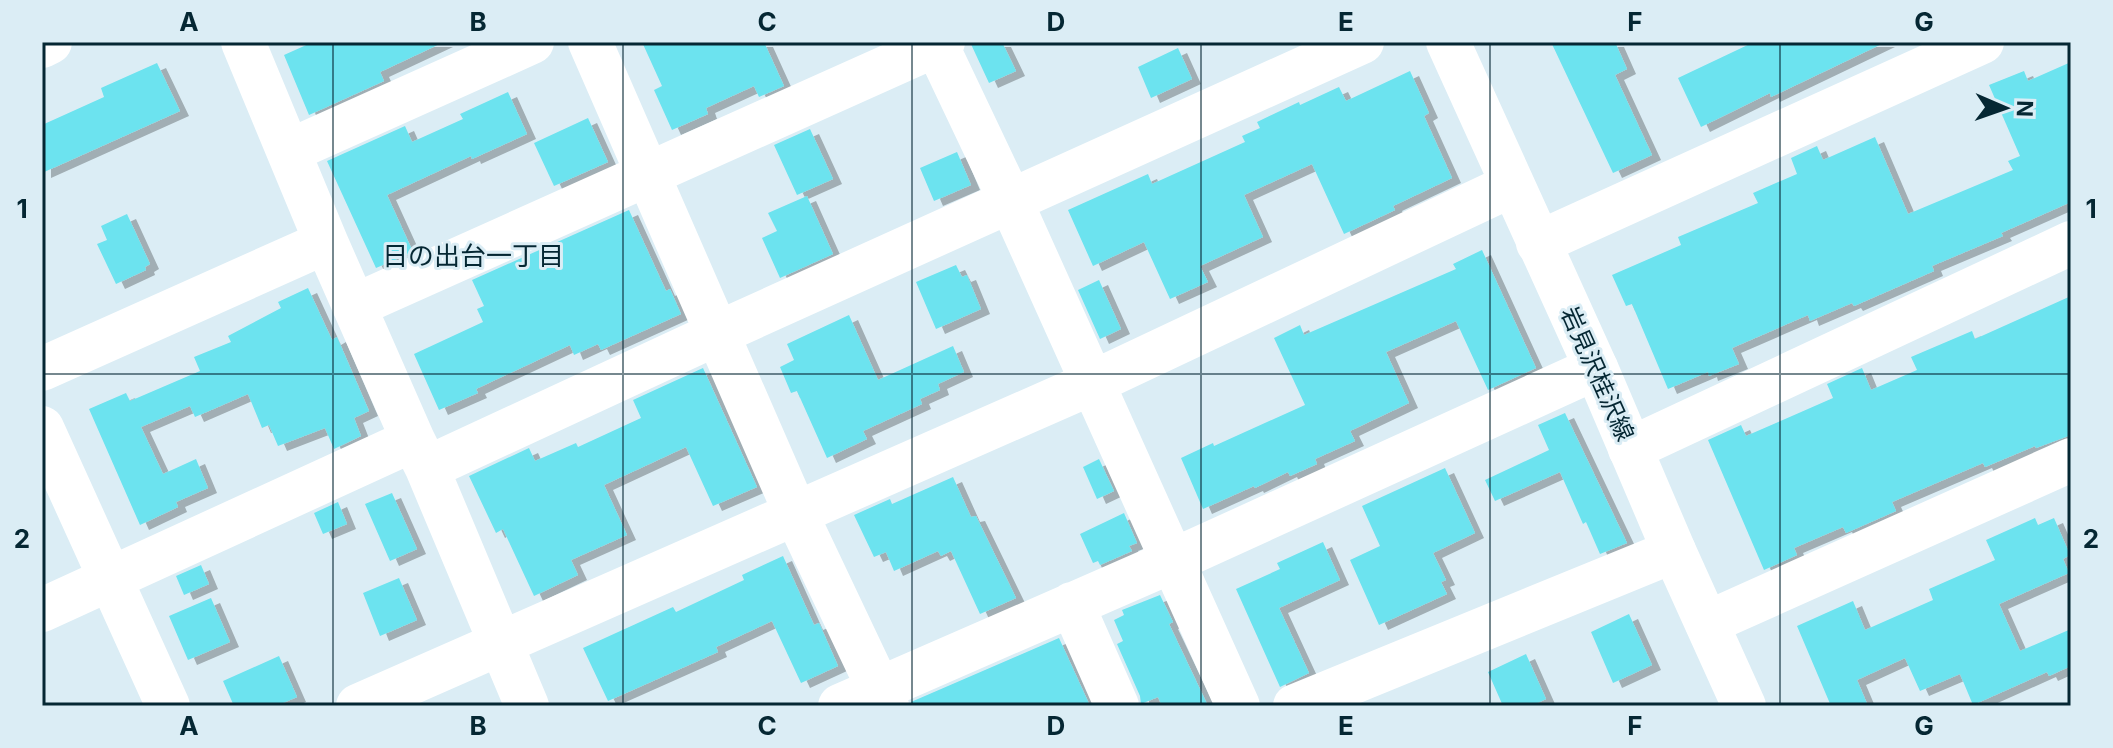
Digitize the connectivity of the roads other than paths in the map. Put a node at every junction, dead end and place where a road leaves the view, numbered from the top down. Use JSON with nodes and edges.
{"nodes":[{"id":1,"x":50,"y":42,"type":"edge"},
{"id":2,"x":243,"y":42,"type":"edge"},
{"id":3,"x":532,"y":42,"type":"edge"},
{"id":4,"x":590,"y":42,"type":"edge"},
{"id":5,"x":1362,"y":42,"type":"edge"},
{"id":6,"x":1448,"y":42,"type":"edge"},
{"id":7,"x":1982,"y":42,"type":"edge"},
{"id":8,"x":938,"y":43,"type":"edge"},
{"id":9,"x":42,"y":46,"type":"edge"},
{"id":10,"x":289,"y":151,"type":"junction"},
{"id":11,"x":649,"y":174,"type":"junction"},
{"id":12,"x":1512,"y":185,"type":"junction"},
{"id":13,"x":1011,"y":202,"type":"junction"},
{"id":14,"x":326,"y":242,"type":"junction"},
{"id":15,"x":1538,"y":243,"type":"junction"},
{"id":16,"x":2071,"y":243,"type":"edge"},
{"id":17,"x":354,"y":306,"type":"junction"},
{"id":18,"x":716,"y":334,"type":"junction"},
{"id":19,"x":1596,"y":368,"type":"junction"},
{"id":20,"x":42,"y":369,"type":"edge"},
{"id":21,"x":1092,"y":383,"type":"junction"},
{"id":22,"x":42,"y":428,"type":"edge"},
{"id":23,"x":1630,"y":449,"type":"junction"},
{"id":24,"x":420,"y":454,"type":"junction"},
{"id":25,"x":2071,"y":460,"type":"edge"},
{"id":26,"x":796,"y":514,"type":"junction"},
{"id":27,"x":1674,"y":551,"type":"junction"},
{"id":28,"x":1172,"y":561,"type":"junction"},
{"id":29,"x":111,"y":578,"type":"junction"},
{"id":30,"x":1072,"y":604,"type":"junction"},
{"id":31,"x":42,"y":610,"type":"edge"},
{"id":32,"x":1707,"y":623,"type":"junction"},
{"id":33,"x":501,"y":642,"type":"junction"},
{"id":34,"x":883,"y":697,"type":"edge"},
{"id":35,"x":168,"y":706,"type":"edge"},
{"id":36,"x":358,"y":706,"type":"edge"},
{"id":37,"x":527,"y":706,"type":"edge"},
{"id":38,"x":840,"y":706,"type":"edge"},
{"id":39,"x":1117,"y":706,"type":"edge"},
{"id":40,"x":1238,"y":706,"type":"edge"},
{"id":41,"x":1295,"y":706,"type":"edge"},
{"id":42,"x":1744,"y":706,"type":"edge"}],
"edges":[{"from":1,"to":9,"type":"street"},
{"from":2,"to":10,"type":"street"},
{"from":3,"to":10,"type":"street"},
{"from":4,"to":11,"type":"street"},
{"from":5,"to":13,"type":"street"},
{"from":6,"to":12,"type":"street","name":"岩見沢桂沢線"},
{"from":7,"to":15,"type":"street"},
{"from":8,"to":11,"type":"street"},
{"from":8,"to":13,"type":"street"},
{"from":10,"to":14,"type":"street"},
{"from":11,"to":17,"type":"street"},
{"from":11,"to":18,"type":"street"},
{"from":12,"to":15,"type":"street","name":"岩見沢桂沢線"},
{"from":12,"to":21,"type":"street"},
{"from":13,"to":18,"type":"street"},
{"from":13,"to":21,"type":"street"},
{"from":14,"to":17,"type":"street"},
{"from":14,"to":20,"type":"street"},
{"from":15,"to":19,"type":"street","name":"岩見沢桂沢線"},
{"from":16,"to":23,"type":"street"},
{"from":17,"to":24,"type":"street"},
{"from":18,"to":24,"type":"street"},
{"from":18,"to":26,"type":"street"},
{"from":19,"to":23,"type":"street","name":"岩見沢桂沢線"},
{"from":19,"to":28,"type":"street"},
{"from":21,"to":26,"type":"street"},
{"from":21,"to":28,"type":"street"},
{"from":22,"to":29,"type":"street"},
{"from":23,"to":27,"type":"street","name":"岩見沢桂沢線"},
{"from":24,"to":29,"type":"street"},
{"from":24,"to":33,"type":"street"},
{"from":25,"to":32,"type":"street"},
{"from":26,"to":33,"type":"street"},
{"from":26,"to":34,"type":"street"},
{"from":27,"to":32,"type":"street","name":"岩見沢桂沢線"},
{"from":27,"to":41,"type":"street"},
{"from":28,"to":30,"type":"street"},
{"from":28,"to":40,"type":"street"},
{"from":29,"to":31,"type":"street"},
{"from":29,"to":35,"type":"street"},
{"from":30,"to":34,"type":"street"},
{"from":30,"to":39,"type":"street"},
{"from":32,"to":42,"type":"street","name":"岩見沢桂沢線"},
{"from":33,"to":36,"type":"street"},
{"from":33,"to":37,"type":"street"},
{"from":34,"to":38,"type":"street"}]}
